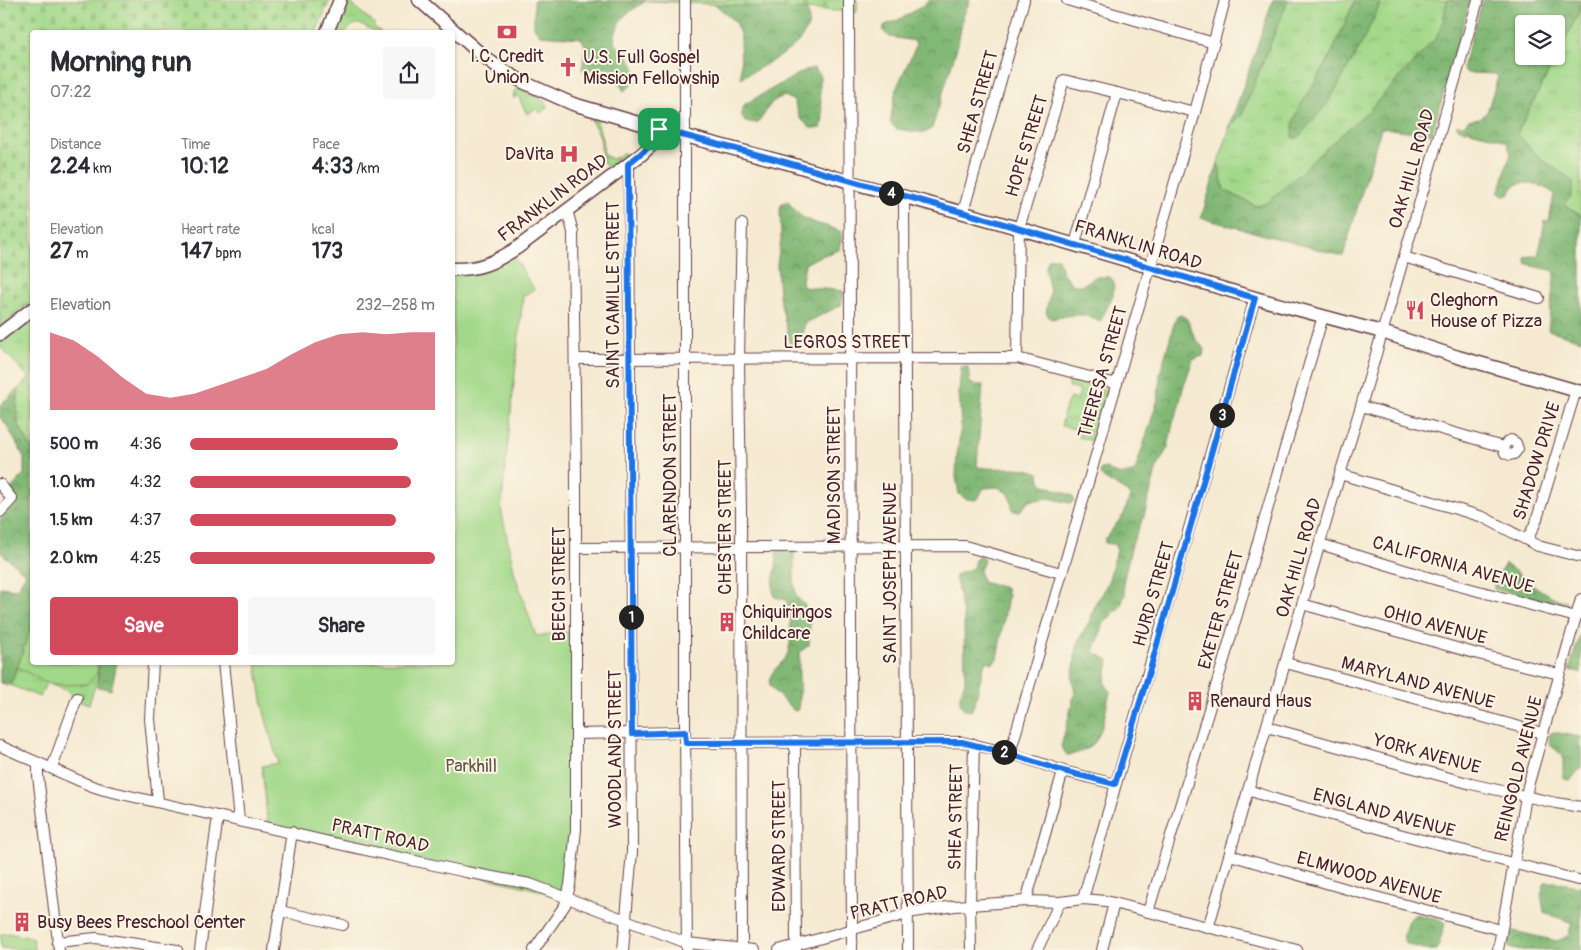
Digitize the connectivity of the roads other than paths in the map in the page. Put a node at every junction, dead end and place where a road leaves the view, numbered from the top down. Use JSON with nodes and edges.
{"nodes":[{"id":1,"x":340,"y":0,"type":"edge"},
{"id":2,"x":419,"y":0,"type":"edge"},
{"id":3,"x":685,"y":0,"type":"edge"},
{"id":4,"x":849,"y":0,"type":"edge"},
{"id":5,"x":1024,"y":0,"type":"edge"},
{"id":6,"x":1067,"y":0,"type":"edge"},
{"id":7,"x":1225,"y":0,"type":"edge"},
{"id":8,"x":1478,"y":0,"type":"edge"},
{"id":9,"x":328,"y":30,"type":"edge"},
{"id":10,"x":453,"y":30,"type":"edge"},
{"id":11,"x":455,"y":32,"type":"edge"},
{"id":12,"x":1214,"y":43,"type":"junction"},
{"id":13,"x":1117,"y":93,"type":"junction"},
{"id":14,"x":1195,"y":112,"type":"junction"},
{"id":15,"x":659,"y":129,"type":"junction"},
{"id":16,"x":684,"y":135,"type":"junction"},
{"id":17,"x":628,"y":164,"type":"junction"},
{"id":18,"x":850,"y":182,"type":"junction"},
{"id":19,"x":904,"y":197,"type":"junction"},
{"id":20,"x":567,"y":210,"type":"junction"},
{"id":21,"x":963,"y":212,"type":"junction"},
{"id":22,"x":742,"y":224,"type":"dead end"},
{"id":23,"x":1019,"y":228,"type":"junction"},
{"id":24,"x":1075,"y":244,"type":"junction"},
{"id":25,"x":1404,"y":257,"type":"junction"},
{"id":26,"x":1151,"y":267,"type":"junction"},
{"id":27,"x":455,"y":269,"type":"edge"},
{"id":28,"x":1255,"y":298,"type":"junction"},
{"id":29,"x":1539,"y":298,"type":"dead end"},
{"id":30,"x":30,"y":311,"type":"edge"},
{"id":31,"x":1323,"y":316,"type":"junction"},
{"id":32,"x":1382,"y":332,"type":"junction"},
{"id":33,"x":0,"y":334,"type":"edge"},
{"id":34,"x":739,"y":358,"type":"junction"},
{"id":35,"x":906,"y":358,"type":"junction"},
{"id":36,"x":1017,"y":358,"type":"junction"},
{"id":37,"x":575,"y":359,"type":"junction"},
{"id":38,"x":630,"y":359,"type":"junction"},
{"id":39,"x":685,"y":359,"type":"junction"},
{"id":40,"x":849,"y":359,"type":"junction"},
{"id":41,"x":1116,"y":384,"type":"junction"},
{"id":42,"x":1578,"y":391,"type":"edge"},
{"id":43,"x":1362,"y":406,"type":"junction"},
{"id":44,"x":1503,"y":447,"type":"dead end"},
{"id":45,"x":1340,"y":474,"type":"junction"},
{"id":46,"x":0,"y":484,"type":"edge"},
{"id":47,"x":0,"y":512,"type":"edge"},
{"id":48,"x":1527,"y":540,"type":"junction"},
{"id":49,"x":1320,"y":544,"type":"junction"},
{"id":50,"x":850,"y":546,"type":"junction"},
{"id":51,"x":905,"y":546,"type":"junction"},
{"id":52,"x":630,"y":547,"type":"junction"},
{"id":53,"x":686,"y":547,"type":"junction"},
{"id":54,"x":576,"y":548,"type":"junction"},
{"id":55,"x":741,"y":548,"type":"junction"},
{"id":56,"x":1581,"y":557,"type":"edge"},
{"id":57,"x":1061,"y":573,"type":"junction"},
{"id":58,"x":1581,"y":599,"type":"edge"},
{"id":59,"x":1302,"y":604,"type":"junction"},
{"id":60,"x":1576,"y":617,"type":"junction"},
{"id":61,"x":1286,"y":663,"type":"junction"},
{"id":62,"x":153,"y":665,"type":"edge"},
{"id":63,"x":223,"y":665,"type":"edge"},
{"id":64,"x":1559,"y":674,"type":"junction"},
{"id":65,"x":77,"y":698,"type":"dead end"},
{"id":66,"x":1267,"y":727,"type":"junction"},
{"id":67,"x":1542,"y":733,"type":"junction"},
{"id":68,"x":576,"y":734,"type":"junction"},
{"id":69,"x":632,"y":734,"type":"junction"},
{"id":70,"x":686,"y":737,"type":"junction"},
{"id":71,"x":851,"y":741,"type":"junction"},
{"id":72,"x":741,"y":742,"type":"junction"},
{"id":73,"x":795,"y":742,"type":"junction"},
{"id":74,"x":908,"y":742,"type":"junction"},
{"id":75,"x":974,"y":744,"type":"junction"},
{"id":76,"x":0,"y":746,"type":"edge"},
{"id":77,"x":1010,"y":754,"type":"junction"},
{"id":78,"x":38,"y":762,"type":"junction"},
{"id":79,"x":52,"y":768,"type":"junction"},
{"id":80,"x":1063,"y":771,"type":"junction"},
{"id":81,"x":1115,"y":784,"type":"junction"},
{"id":82,"x":1248,"y":790,"type":"junction"},
{"id":83,"x":1525,"y":796,"type":"junction"},
{"id":84,"x":158,"y":801,"type":"junction"},
{"id":85,"x":1581,"y":807,"type":"edge"},
{"id":86,"x":218,"y":816,"type":"junction"},
{"id":87,"x":239,"y":820,"type":"junction"},
{"id":88,"x":292,"y":832,"type":"junction"},
{"id":89,"x":1230,"y":855,"type":"junction"},
{"id":90,"x":1513,"y":863,"type":"junction"},
{"id":91,"x":1578,"y":880,"type":"dead end"},
{"id":92,"x":567,"y":898,"type":"junction"},
{"id":93,"x":1083,"y":899,"type":"junction"},
{"id":94,"x":1026,"y":901,"type":"junction"},
{"id":95,"x":1060,"y":902,"type":"junction"},
{"id":96,"x":1114,"y":903,"type":"junction"},
{"id":97,"x":970,"y":904,"type":"junction"},
{"id":98,"x":280,"y":911,"type":"junction"},
{"id":99,"x":1148,"y":912,"type":"junction"},
{"id":100,"x":908,"y":914,"type":"junction"},
{"id":101,"x":625,"y":920,"type":"junction"},
{"id":102,"x":343,"y":925,"type":"dead end"},
{"id":103,"x":1208,"y":928,"type":"junction"},
{"id":104,"x":852,"y":930,"type":"junction"},
{"id":105,"x":1501,"y":930,"type":"junction"},
{"id":106,"x":58,"y":946,"type":"edge"},
{"id":107,"x":688,"y":947,"type":"edge"},
{"id":108,"x":796,"y":948,"type":"edge"},
{"id":109,"x":537,"y":949,"type":"edge"},
{"id":110,"x":176,"y":950,"type":"edge"},
{"id":111,"x":200,"y":950,"type":"edge"},
{"id":112,"x":274,"y":950,"type":"edge"},
{"id":113,"x":623,"y":950,"type":"edge"},
{"id":114,"x":742,"y":950,"type":"edge"},
{"id":115,"x":754,"y":950,"type":"edge"},
{"id":116,"x":779,"y":950,"type":"edge"},
{"id":117,"x":852,"y":950,"type":"edge"},
{"id":118,"x":908,"y":950,"type":"edge"},
{"id":119,"x":971,"y":950,"type":"edge"},
{"id":120,"x":1037,"y":950,"type":"edge"},
{"id":121,"x":1102,"y":950,"type":"edge"},
{"id":122,"x":1297,"y":950,"type":"edge"},
{"id":123,"x":1498,"y":950,"type":"edge"}],
"edges":[{"from":1,"to":9,"type":"main road"},
{"from":2,"to":10,"type":"main road","name":"FRANKLIN ROAD"},
{"from":3,"to":16,"type":"street","name":"CLARENDON STREET"},
{"from":4,"to":18,"type":"street","name":"MADISON STREET"},
{"from":5,"to":21,"type":"street","name":"SHEA STREET"},
{"from":6,"to":12,"type":"street"},
{"from":7,"to":12,"type":"street","name":"THERESA STREET"},
{"from":8,"to":25,"type":"street","name":"OAK HILL ROAD"},
{"from":11,"to":15,"type":"main road","name":"FRANKLIN ROAD"},
{"from":12,"to":14,"type":"street","name":"THERESA STREET"},
{"from":13,"to":14,"type":"street","name":"HOPE STREET"},
{"from":13,"to":23,"type":"street","name":"HOPE STREET"},
{"from":13,"to":24,"type":"street"},
{"from":14,"to":26,"type":"street","name":"THERESA STREET"},
{"from":15,"to":16,"type":"main road","name":"FRANKLIN ROAD"},
{"from":15,"to":17,"type":"main road","name":"FRANKLIN ROAD"},
{"from":16,"to":18,"type":"main road","name":"FRANKLIN ROAD"},
{"from":16,"to":39,"type":"street","name":"CLARENDON STREET"},
{"from":17,"to":20,"type":"main road","name":"FRANKLIN ROAD"},
{"from":17,"to":38,"type":"street","name":"SAINT CAMILLE STREET"},
{"from":18,"to":19,"type":"main road","name":"FRANKLIN ROAD"},
{"from":18,"to":40,"type":"street","name":"MADISON STREET"},
{"from":19,"to":21,"type":"main road","name":"FRANKLIN ROAD"},
{"from":19,"to":35,"type":"street","name":"SAINT JOSEPH AVENUE"},
{"from":20,"to":27,"type":"main road","name":"FRANKLIN ROAD"},
{"from":20,"to":37,"type":"street","name":"BEECH STREET"},
{"from":21,"to":23,"type":"main road","name":"FRANKLIN ROAD"},
{"from":22,"to":34,"type":"street","name":"CHESTER STREET"},
{"from":23,"to":24,"type":"main road","name":"FRANKLIN ROAD"},
{"from":23,"to":36,"type":"street","name":"HOPE STREET"},
{"from":24,"to":26,"type":"main road","name":"FRANKLIN ROAD"},
{"from":25,"to":29,"type":"street"},
{"from":25,"to":32,"type":"street","name":"OAK HILL ROAD"},
{"from":26,"to":28,"type":"main road","name":"FRANKLIN ROAD"},
{"from":26,"to":41,"type":"street","name":"THERESA STREET"},
{"from":28,"to":31,"type":"main road","name":"FRANKLIN ROAD"},
{"from":28,"to":81,"type":"street","name":"HURD STREET"},
{"from":30,"to":33,"type":"main road"},
{"from":31,"to":32,"type":"main road","name":"FRANKLIN ROAD"},
{"from":31,"to":99,"type":"street","name":"EXETER STREET"},
{"from":32,"to":42,"type":"main road","name":"FRANKLIN ROAD"},
{"from":32,"to":43,"type":"street","name":"OAK HILL ROAD"},
{"from":34,"to":39,"type":"street","name":"LEGROS STREET"},
{"from":34,"to":40,"type":"street","name":"LEGROS STREET"},
{"from":34,"to":55,"type":"street","name":"CHESTER STREET"},
{"from":35,"to":36,"type":"street","name":"LEGROS STREET"},
{"from":35,"to":40,"type":"street","name":"LEGROS STREET"},
{"from":35,"to":51,"type":"street","name":"SAINT JOSEPH AVENUE"},
{"from":36,"to":41,"type":"street","name":"LEGROS STREET"},
{"from":37,"to":38,"type":"street","name":"LEGROS STREET"},
{"from":37,"to":54,"type":"street","name":"BEECH STREET"},
{"from":38,"to":39,"type":"street","name":"LEGROS STREET"},
{"from":38,"to":52,"type":"street","name":"SAINT CAMILLE STREET"},
{"from":39,"to":53,"type":"street","name":"CLARENDON STREET"},
{"from":40,"to":50,"type":"street","name":"MADISON STREET"},
{"from":41,"to":57,"type":"street","name":"THERESA STREET"},
{"from":42,"to":48,"type":"street","name":"SHADOW DRIVE"},
{"from":43,"to":44,"type":"street"},
{"from":43,"to":45,"type":"street","name":"OAK HILL ROAD"},
{"from":45,"to":48,"type":"street"},
{"from":45,"to":49,"type":"street","name":"OAK HILL ROAD"},
{"from":46,"to":47,"type":"street"},
{"from":48,"to":56,"type":"street"},
{"from":49,"to":59,"type":"street","name":"OAK HILL ROAD"},
{"from":49,"to":60,"type":"street","name":"CALIFORNIA AVENUE"},
{"from":50,"to":51,"type":"street"},
{"from":50,"to":55,"type":"street"},
{"from":50,"to":71,"type":"street","name":"MADISON STREET"},
{"from":51,"to":57,"type":"street"},
{"from":51,"to":74,"type":"street","name":"SAINT JOSEPH AVENUE"},
{"from":52,"to":53,"type":"street"},
{"from":52,"to":54,"type":"street"},
{"from":52,"to":69,"type":"street","name":"WOODLAND STREET"},
{"from":53,"to":55,"type":"street"},
{"from":53,"to":70,"type":"street","name":"CLARENDON STREET"},
{"from":54,"to":68,"type":"street","name":"BEECH STREET"},
{"from":55,"to":72,"type":"street","name":"CHESTER STREET"},
{"from":57,"to":77,"type":"street","name":"THERESA STREET"},
{"from":58,"to":60,"type":"street","name":"REINGOLD AVENUE"},
{"from":59,"to":61,"type":"street","name":"OAK HILL ROAD"},
{"from":59,"to":64,"type":"street","name":"OHIO AVENUE"},
{"from":60,"to":64,"type":"street","name":"REINGOLD AVENUE"},
{"from":61,"to":66,"type":"street","name":"OAK HILL ROAD"},
{"from":61,"to":67,"type":"street","name":"MARYLAND AVENUE"},
{"from":62,"to":84,"type":"street"},
{"from":63,"to":87,"type":"street"},
{"from":64,"to":67,"type":"street","name":"REINGOLD AVENUE"},
{"from":65,"to":79,"type":"street"},
{"from":66,"to":82,"type":"street","name":"OAK HILL ROAD"},
{"from":66,"to":83,"type":"street","name":"YORK AVENUE"},
{"from":67,"to":83,"type":"street","name":"REINGOLD AVENUE"},
{"from":68,"to":69,"type":"street"},
{"from":68,"to":92,"type":"street","name":"BEECH STREET"},
{"from":69,"to":70,"type":"street"},
{"from":69,"to":101,"type":"street","name":"WOODLAND STREET"},
{"from":70,"to":72,"type":"street"},
{"from":70,"to":107,"type":"street","name":"CLARENDON STREET"},
{"from":71,"to":73,"type":"street"},
{"from":71,"to":74,"type":"street"},
{"from":71,"to":104,"type":"street","name":"MADISON STREET"},
{"from":72,"to":73,"type":"street"},
{"from":72,"to":114,"type":"street","name":"CHESTER STREET"},
{"from":73,"to":108,"type":"street","name":"EDWARD STREET"},
{"from":74,"to":75,"type":"street"},
{"from":74,"to":100,"type":"street","name":"SAINT JOSEPH AVENUE"},
{"from":75,"to":77,"type":"street"},
{"from":75,"to":97,"type":"street","name":"SHEA STREET"},
{"from":76,"to":78,"type":"street","name":"PRATT ROAD"},
{"from":77,"to":80,"type":"street"},
{"from":78,"to":79,"type":"street","name":"PRATT ROAD"},
{"from":78,"to":106,"type":"street"},
{"from":79,"to":84,"type":"street","name":"PRATT ROAD"},
{"from":80,"to":81,"type":"street"},
{"from":80,"to":94,"type":"street"},
{"from":81,"to":93,"type":"street","name":"HURD STREET"},
{"from":82,"to":89,"type":"street","name":"OAK HILL ROAD"},
{"from":82,"to":90,"type":"street","name":"ENGLAND AVENUE"},
{"from":83,"to":85,"type":"street","name":"YORK AVENUE"},
{"from":83,"to":90,"type":"street","name":"REINGOLD AVENUE"},
{"from":84,"to":86,"type":"street","name":"PRATT ROAD"},
{"from":86,"to":87,"type":"street","name":"PRATT ROAD"},
{"from":86,"to":111,"type":"street"},
{"from":87,"to":88,"type":"street","name":"PRATT ROAD"},
{"from":88,"to":92,"type":"street","name":"PRATT ROAD"},
{"from":88,"to":98,"type":"street"},
{"from":89,"to":103,"type":"street","name":"OAK HILL ROAD"},
{"from":89,"to":105,"type":"street","name":"ELMWOOD AVENUE"},
{"from":90,"to":91,"type":"street","name":"ENGLAND AVENUE"},
{"from":90,"to":105,"type":"street","name":"REINGOLD AVENUE"},
{"from":92,"to":101,"type":"street","name":"PRATT ROAD"},
{"from":92,"to":109,"type":"street","name":"BEECH STREET"},
{"from":93,"to":95,"type":"street"},
{"from":93,"to":96,"type":"street"},
{"from":94,"to":95,"type":"street","name":"PRATT ROAD"},
{"from":94,"to":97,"type":"street","name":"PRATT ROAD"},
{"from":95,"to":120,"type":"street"},
{"from":96,"to":99,"type":"street"},
{"from":96,"to":121,"type":"street"},
{"from":97,"to":100,"type":"street","name":"PRATT ROAD"},
{"from":97,"to":119,"type":"street","name":"SHEA STREET"},
{"from":98,"to":102,"type":"street"},
{"from":98,"to":112,"type":"street"},
{"from":99,"to":103,"type":"street"},
{"from":100,"to":104,"type":"street","name":"PRATT ROAD"},
{"from":100,"to":118,"type":"street","name":"SAINT JOSEPH AVENUE"},
{"from":101,"to":107,"type":"street","name":"PRATT ROAD"},
{"from":101,"to":113,"type":"street","name":"WOODLAND STREET"},
{"from":103,"to":122,"type":"street"},
{"from":104,"to":108,"type":"street","name":"PRATT ROAD"},
{"from":104,"to":117,"type":"street","name":"MADISON STREET"},
{"from":105,"to":123,"type":"street","name":"REINGOLD AVENUE"},
{"from":106,"to":110,"type":"street"},
{"from":107,"to":114,"type":"street","name":"PRATT ROAD"},
{"from":108,"to":116,"type":"street","name":"PRATT ROAD"},
{"from":114,"to":115,"type":"street","name":"PRATT ROAD"}]}
